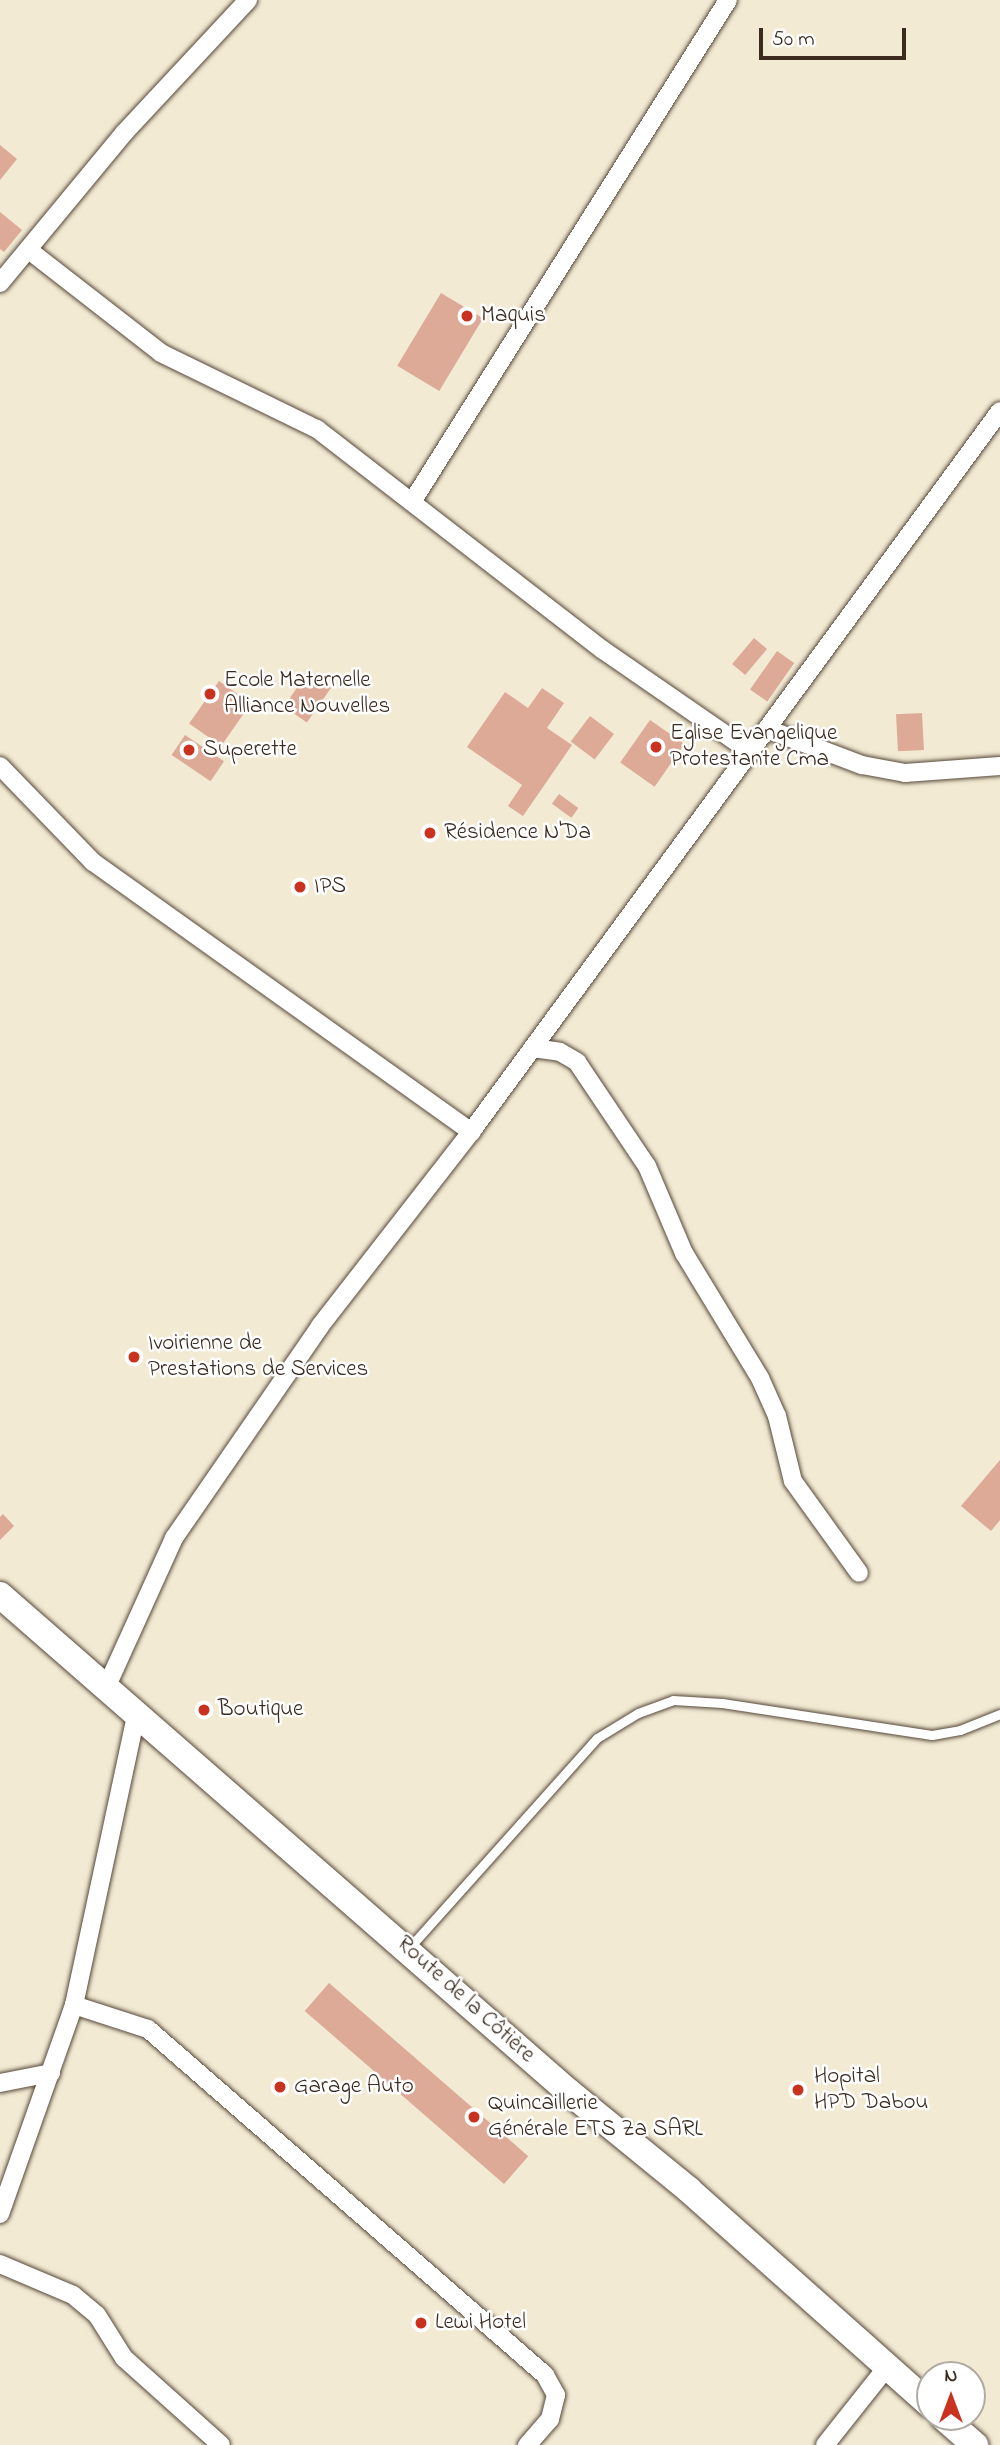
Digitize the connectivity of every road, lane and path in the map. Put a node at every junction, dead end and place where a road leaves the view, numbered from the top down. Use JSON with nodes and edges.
{"nodes":[{"id":1,"x":248,"y":0,"type":"edge"},
{"id":2,"x":728,"y":0,"type":"edge"},
{"id":3,"x":30,"y":251,"type":"junction"},
{"id":4,"x":2,"y":279,"type":"edge"},
{"id":5,"x":1000,"y":411,"type":"edge"},
{"id":6,"x":412,"y":502,"type":"junction"},
{"id":7,"x":767,"y":729,"type":"junction"},
{"id":8,"x":751,"y":752,"type":"junction"},
{"id":9,"x":0,"y":766,"type":"edge"},
{"id":10,"x":1000,"y":766,"type":"edge"},
{"id":11,"x":533,"y":1048,"type":"junction"},
{"id":12,"x":471,"y":1132,"type":"junction"},
{"id":13,"x":859,"y":1573,"type":"dead end"},
{"id":14,"x":0,"y":1595,"type":"edge"},
{"id":15,"x":106,"y":1688,"type":"junction"},
{"id":16,"x":1000,"y":1714,"type":"edge"},
{"id":17,"x":136,"y":1715,"type":"junction"},
{"id":18,"x":408,"y":1948,"type":"junction"},
{"id":19,"x":74,"y":2006,"type":"junction"},
{"id":20,"x":51,"y":2073,"type":"junction"},
{"id":21,"x":0,"y":2083,"type":"edge"},
{"id":22,"x":0,"y":2214,"type":"edge"},
{"id":23,"x":0,"y":2264,"type":"edge"},
{"id":24,"x":887,"y":2367,"type":"junction"},
{"id":25,"x":916,"y":2393,"type":"edge"},
{"id":26,"x":959,"y":2431,"type":"edge"},
{"id":27,"x":221,"y":2445,"type":"edge"},
{"id":28,"x":527,"y":2445,"type":"edge"},
{"id":29,"x":825,"y":2445,"type":"edge"},
{"id":30,"x":975,"y":2445,"type":"edge"}],
"edges":[{"from":1,"to":3,"type":"street"},
{"from":2,"to":6,"type":"street"},
{"from":3,"to":4,"type":"street"},
{"from":3,"to":6,"type":"street"},
{"from":5,"to":7,"type":"street"},
{"from":6,"to":8,"type":"street"},
{"from":7,"to":8,"type":"street"},
{"from":7,"to":10,"type":"street"},
{"from":8,"to":11,"type":"street"},
{"from":9,"to":12,"type":"street"},
{"from":11,"to":12,"type":"street"},
{"from":11,"to":13,"type":"street"},
{"from":12,"to":15,"type":"street"},
{"from":14,"to":15,"type":"main road","name":"Route de la Côtière"},
{"from":15,"to":17,"type":"main road","name":"Route de la Côtière"},
{"from":16,"to":18,"type":"lane"},
{"from":17,"to":18,"type":"main road","name":"Route de la Côtière"},
{"from":17,"to":19,"type":"street"},
{"from":18,"to":24,"type":"main road","name":"Route de la Côtière"},
{"from":19,"to":20,"type":"street"},
{"from":19,"to":28,"type":"street"},
{"from":20,"to":21,"type":"street"},
{"from":20,"to":22,"type":"street"},
{"from":23,"to":27,"type":"street"},
{"from":24,"to":25,"type":"main road","name":"Route de la Côtière"},
{"from":24,"to":29,"type":"street"},
{"from":26,"to":30,"type":"main road"}]}
